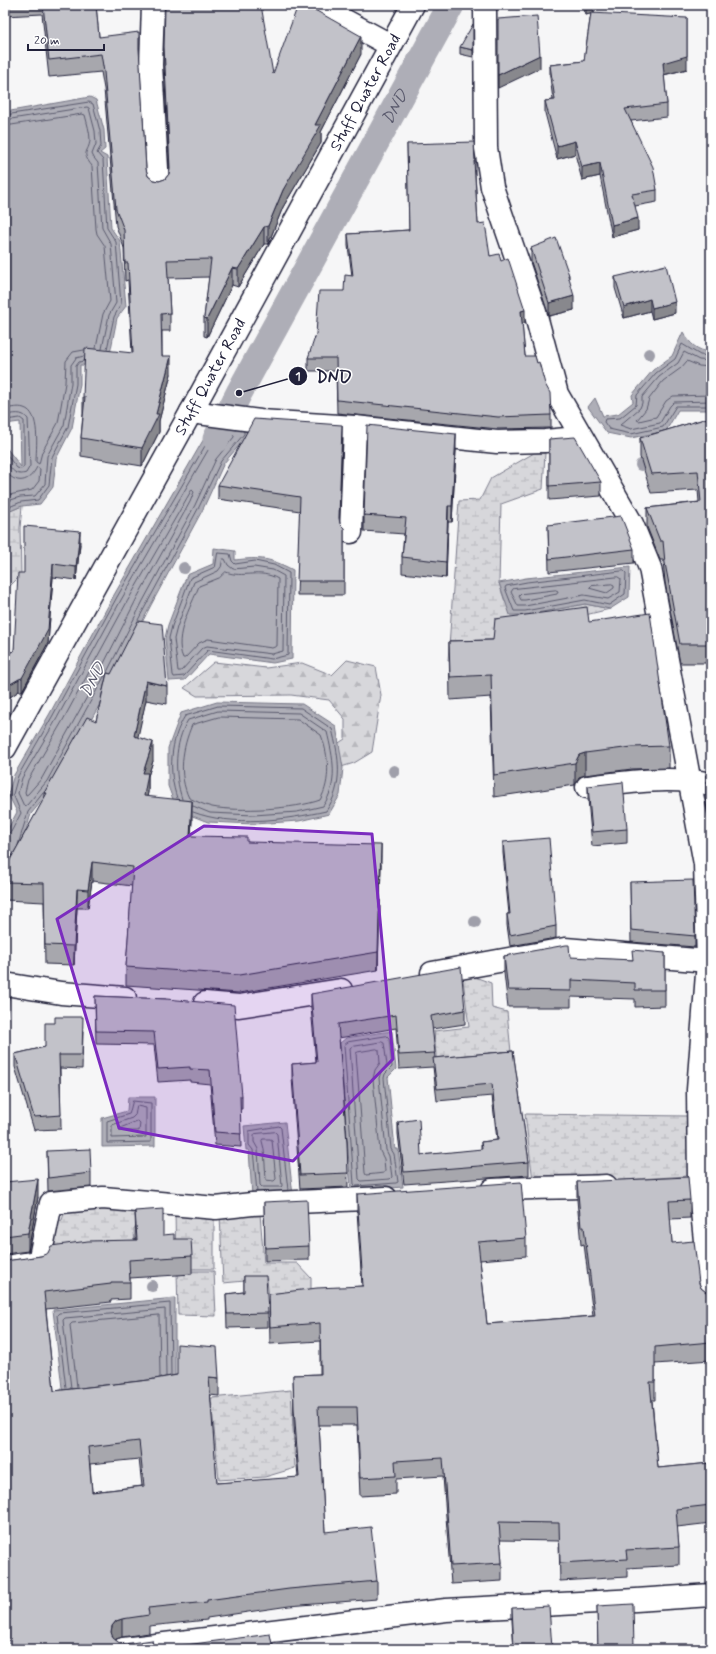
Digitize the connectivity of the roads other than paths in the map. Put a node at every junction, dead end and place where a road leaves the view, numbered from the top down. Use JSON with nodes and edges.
{"nodes":[{"id":1,"x":153,"y":5,"type":"edge"},
{"id":2,"x":316,"y":5,"type":"edge"},
{"id":3,"x":413,"y":5,"type":"edge"},
{"id":4,"x":483,"y":5,"type":"edge"},
{"id":5,"x":390,"y":45,"type":"junction"},
{"id":6,"x":158,"y":186,"type":"edge"},
{"id":7,"x":191,"y":412,"type":"junction"},
{"id":8,"x":355,"y":427,"type":"junction"},
{"id":9,"x":582,"y":437,"type":"junction"},
{"id":10,"x":351,"y":532,"type":"dead end"},
{"id":11,"x":5,"y":748,"type":"edge"},
{"id":12,"x":690,"y":780,"type":"junction"},
{"id":13,"x":711,"y":784,"type":"edge"},
{"id":14,"x":586,"y":787,"type":"dead end"},
{"id":15,"x":708,"y":961,"type":"junction"},
{"id":16,"x":414,"y":977,"type":"edge"},
{"id":17,"x":5,"y":984,"type":"edge"},
{"id":18,"x":363,"y":985,"type":"edge"},
{"id":19,"x":145,"y":999,"type":"edge"},
{"id":20,"x":188,"y":1001,"type":"edge"},
{"id":21,"x":699,"y":1182,"type":"junction"},
{"id":22,"x":677,"y":1183,"type":"edge"},
{"id":23,"x":625,"y":1185,"type":"edge"},
{"id":24,"x":469,"y":1192,"type":"edge"},
{"id":25,"x":408,"y":1197,"type":"edge"},
{"id":26,"x":5,"y":1266,"type":"edge"},
{"id":27,"x":711,"y":1298,"type":"edge"},
{"id":28,"x":711,"y":1595,"type":"edge"},
{"id":29,"x":123,"y":1649,"type":"edge"}],
"edges":[{"from":1,"to":6,"type":"street"},
{"from":2,"to":5,"type":"street"},
{"from":3,"to":5,"type":"street","name":"Stuff Quater Road"},
{"from":4,"to":9,"type":"street"},
{"from":5,"to":7,"type":"street","name":"Stuff Quater Road"},
{"from":7,"to":8,"type":"street"},
{"from":7,"to":11,"type":"street","name":"Stuff Quater Road"},
{"from":8,"to":9,"type":"street"},
{"from":8,"to":10,"type":"street"},
{"from":9,"to":12,"type":"street"},
{"from":12,"to":13,"type":"street"},
{"from":12,"to":14,"type":"street"},
{"from":12,"to":15,"type":"street"},
{"from":15,"to":16,"type":"street"},
{"from":15,"to":21,"type":"street"},
{"from":17,"to":19,"type":"street"},
{"from":18,"to":20,"type":"street"},
{"from":21,"to":22,"type":"street"},
{"from":21,"to":27,"type":"street"},
{"from":23,"to":24,"type":"street"},
{"from":25,"to":26,"type":"street"},
{"from":28,"to":29,"type":"street"}]}
